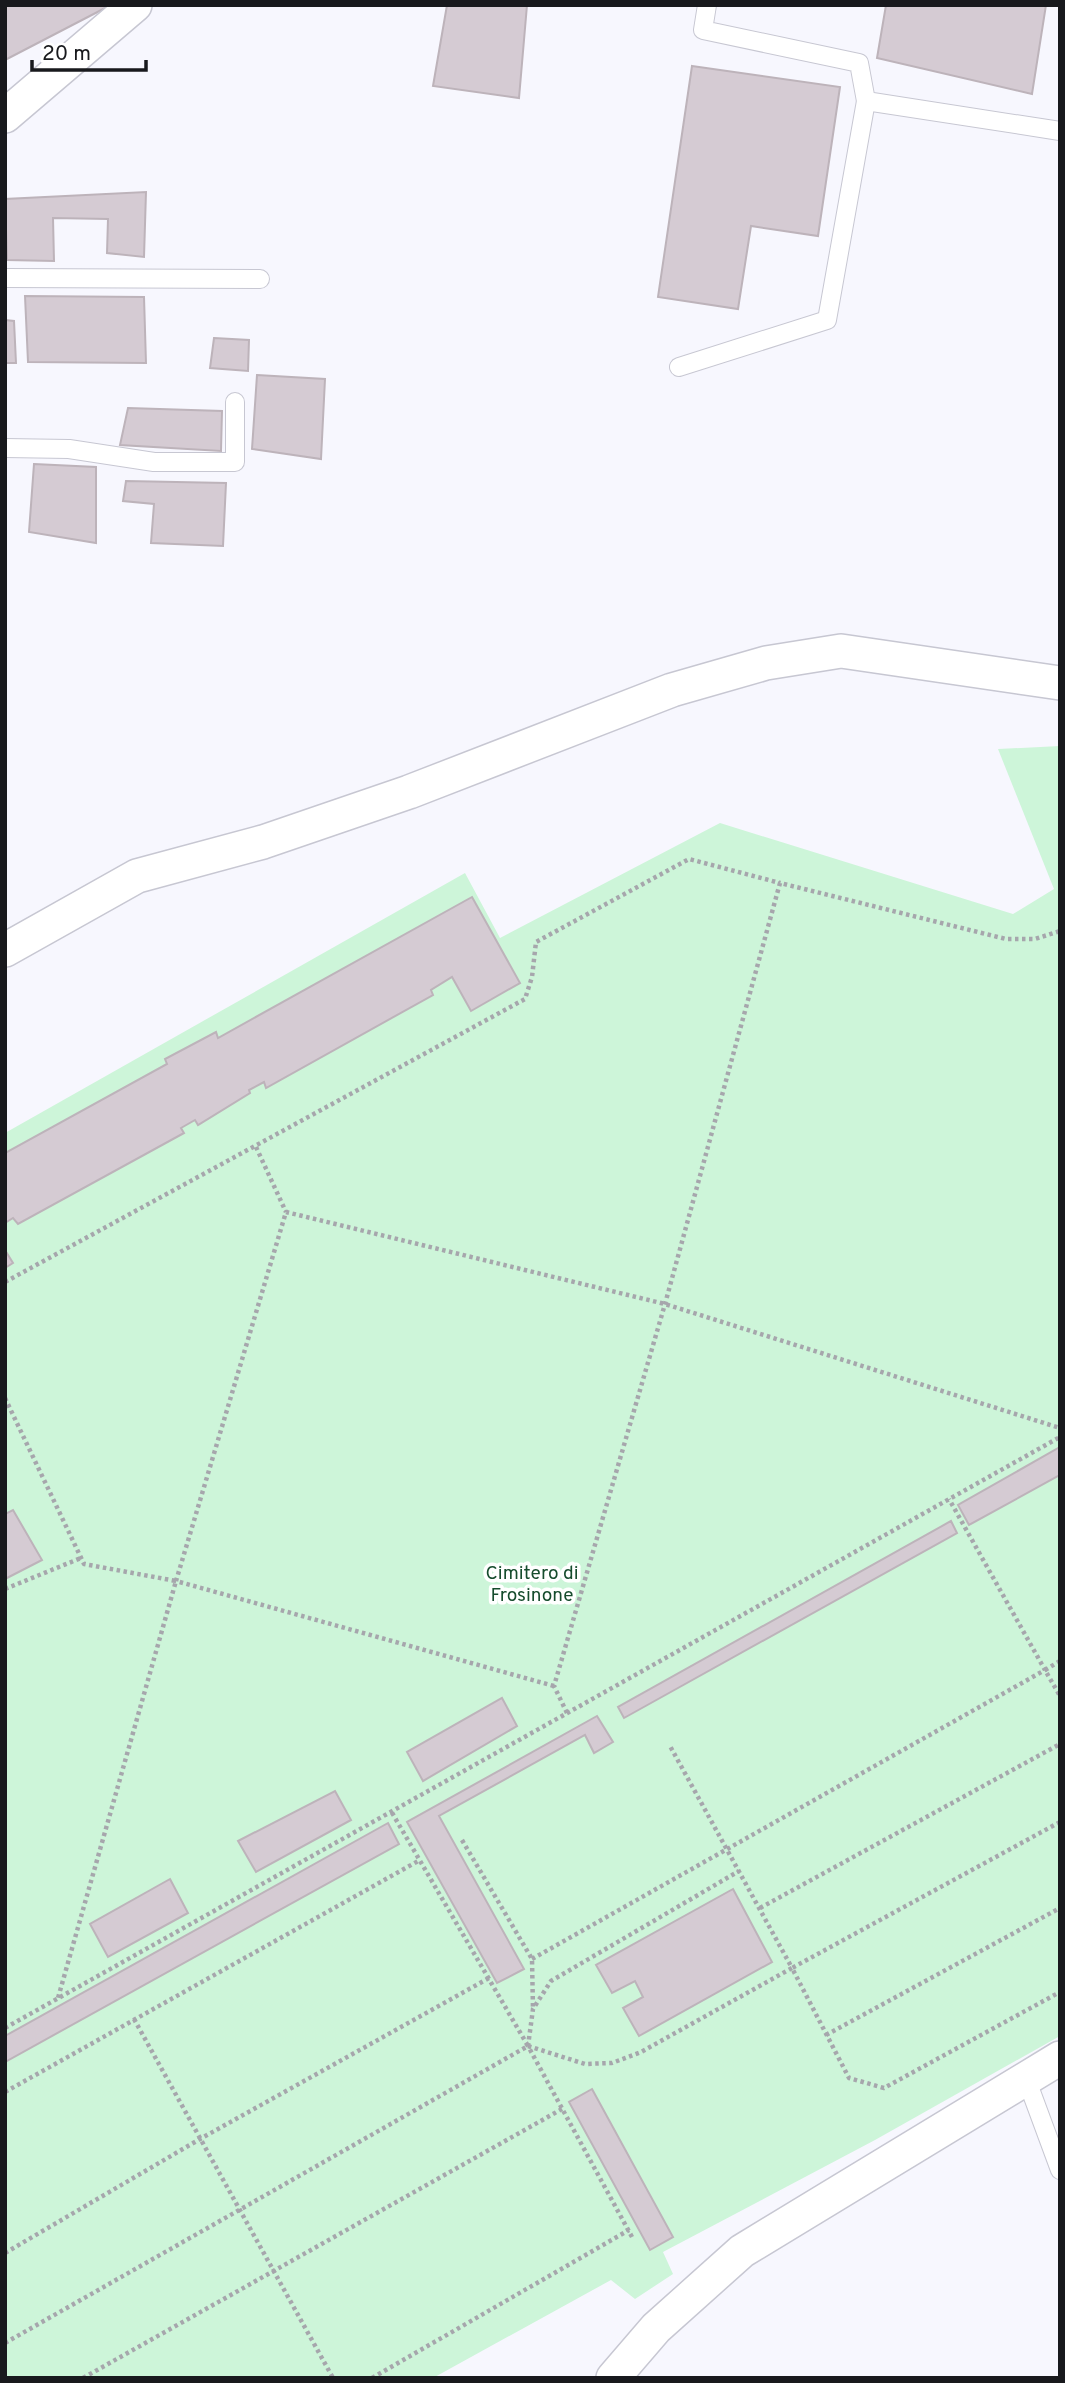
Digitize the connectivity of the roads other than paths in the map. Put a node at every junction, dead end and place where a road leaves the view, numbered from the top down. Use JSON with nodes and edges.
{"nodes":[{"id":1,"x":135,"y":5,"type":"edge"},
{"id":2,"x":707,"y":5,"type":"edge"},
{"id":3,"x":866,"y":101,"type":"junction"},
{"id":4,"x":5,"y":116,"type":"edge"},
{"id":5,"x":1060,"y":131,"type":"edge"},
{"id":6,"x":5,"y":278,"type":"edge"},
{"id":7,"x":260,"y":279,"type":"dead end"},
{"id":8,"x":679,"y":368,"type":"dead end"},
{"id":9,"x":235,"y":402,"type":"dead end"},
{"id":10,"x":5,"y":448,"type":"edge"},
{"id":11,"x":1060,"y":683,"type":"edge"},
{"id":12,"x":5,"y":950,"type":"edge"},
{"id":13,"x":1060,"y":2058,"type":"edge"},
{"id":14,"x":1026,"y":2078,"type":"junction"},
{"id":15,"x":1060,"y":2170,"type":"edge"},
{"id":16,"x":613,"y":2378,"type":"edge"}],
"edges":[{"from":1,"to":4,"type":"street"},
{"from":2,"to":3,"type":"lane"},
{"from":3,"to":5,"type":"lane"},
{"from":3,"to":8,"type":"lane"},
{"from":6,"to":7,"type":"lane"},
{"from":9,"to":10,"type":"lane"},
{"from":11,"to":12,"type":"street"},
{"from":13,"to":14,"type":"street"},
{"from":14,"to":15,"type":"lane"},
{"from":14,"to":16,"type":"street"}]}
